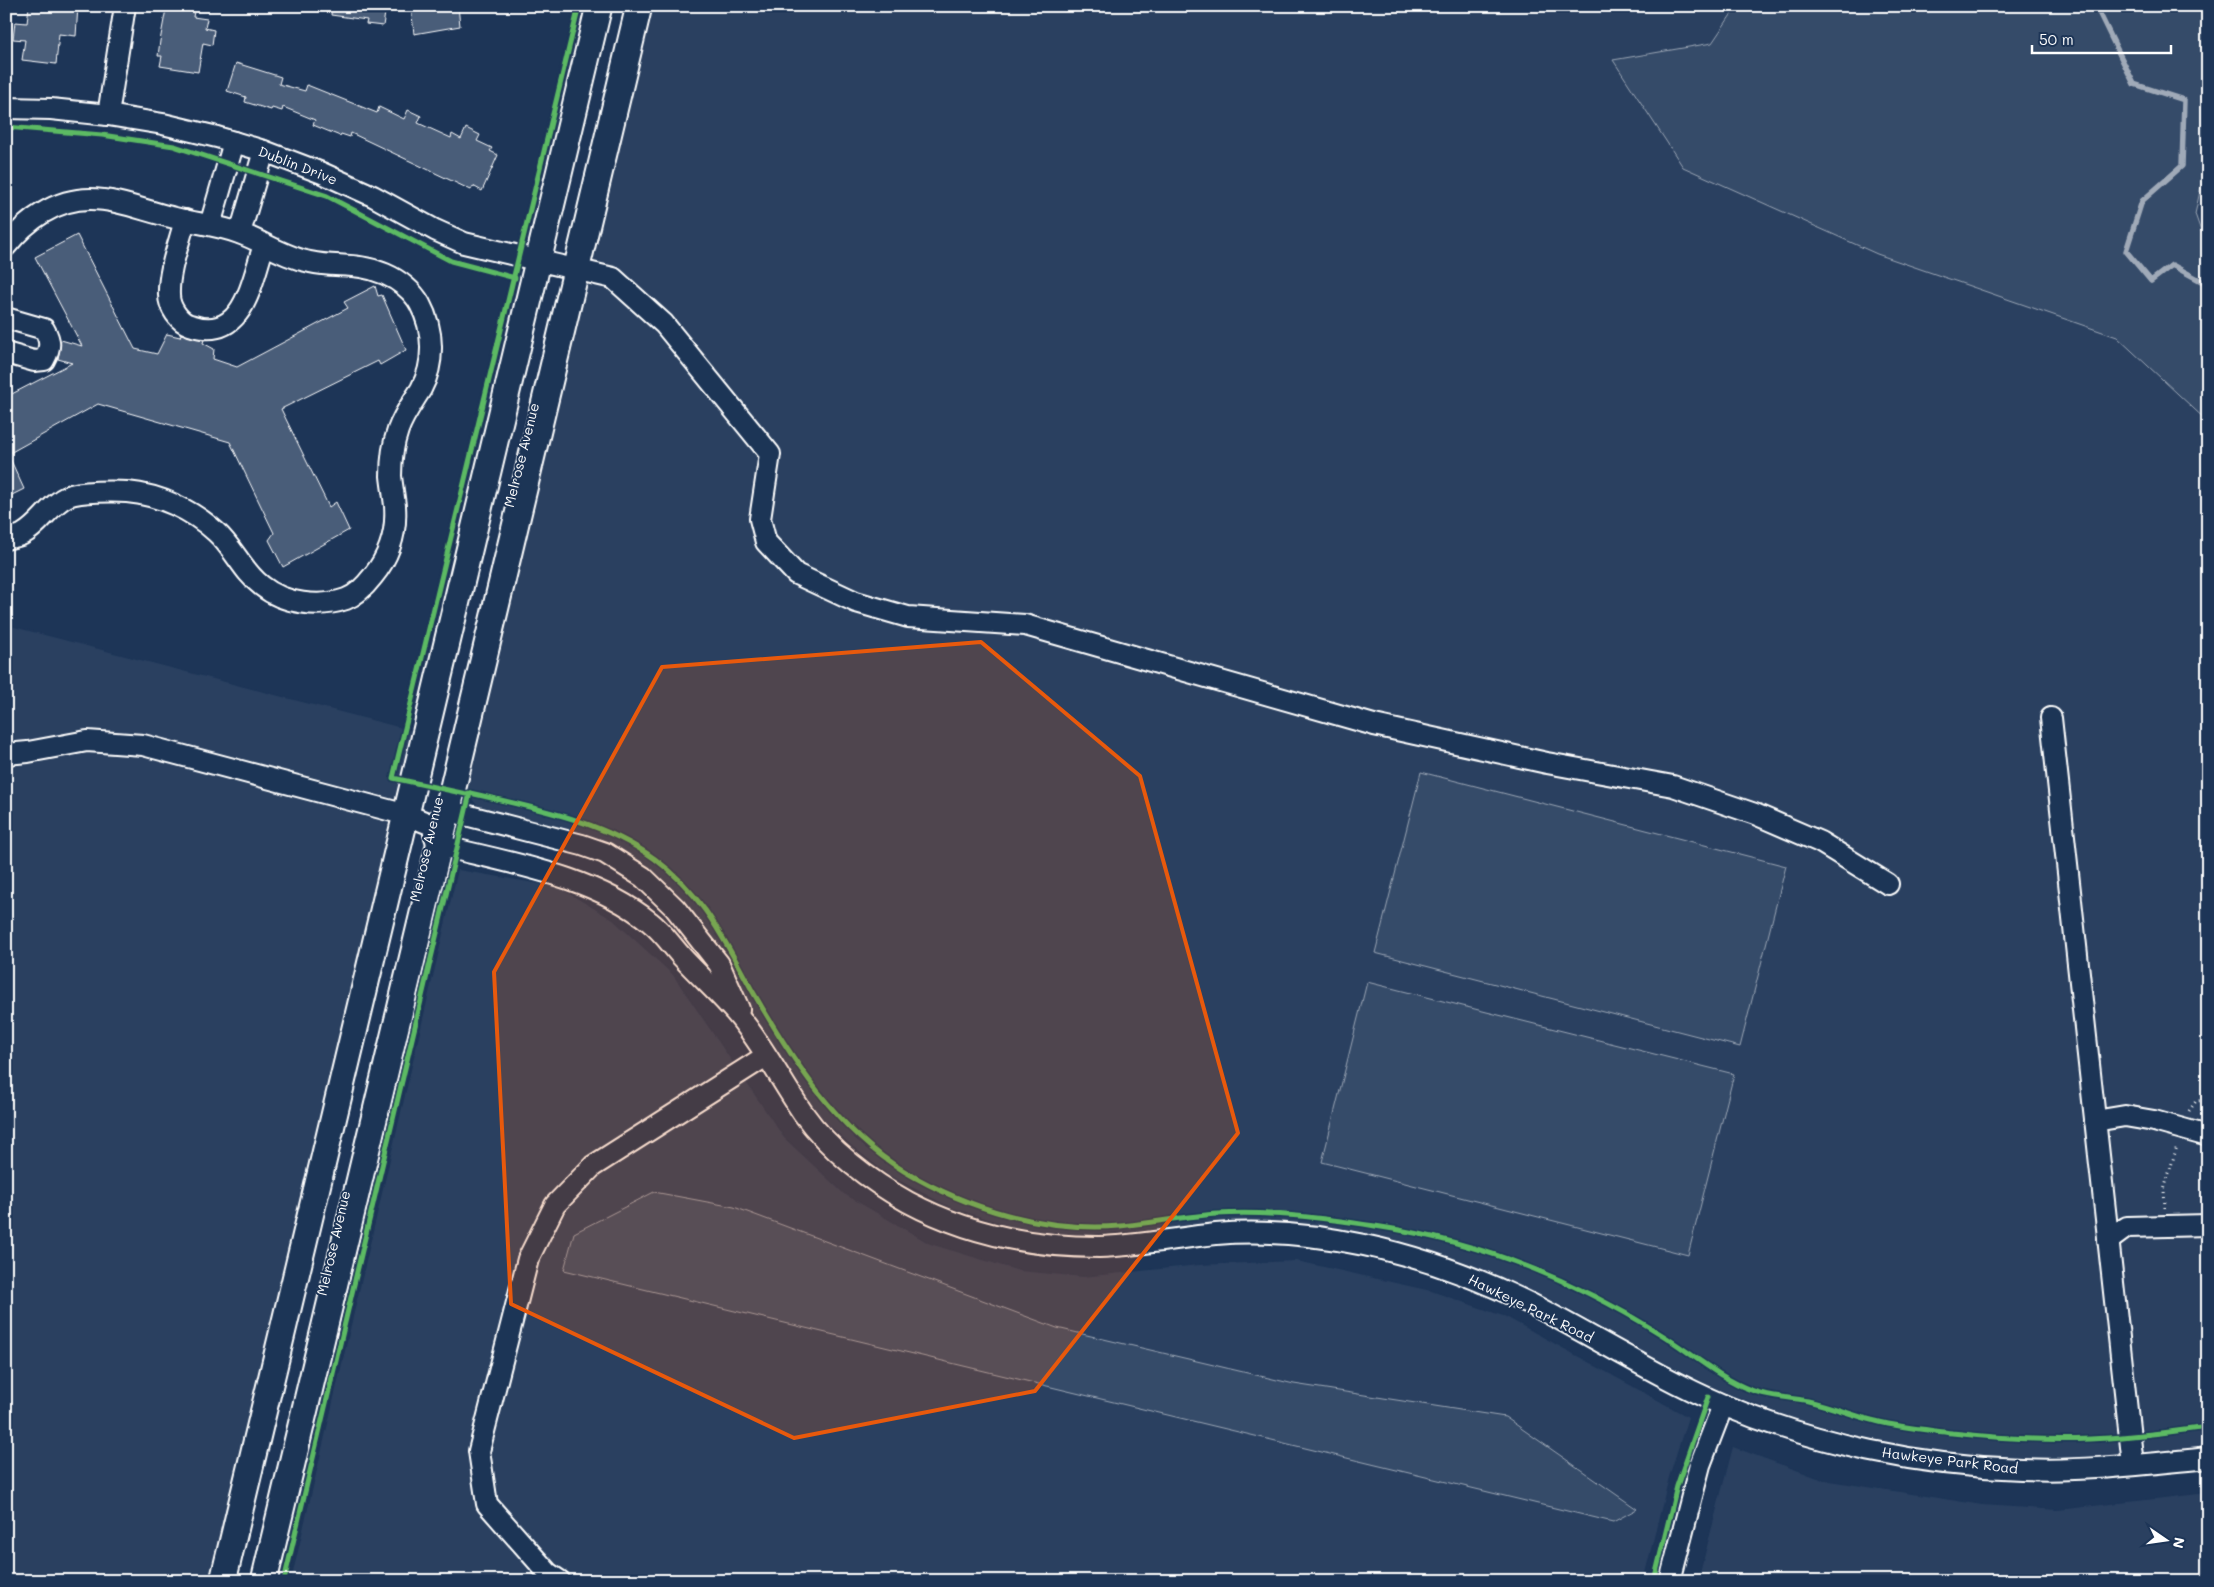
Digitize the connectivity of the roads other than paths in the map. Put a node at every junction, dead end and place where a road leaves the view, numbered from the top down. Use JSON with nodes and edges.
{"nodes":[{"id":1,"x":125,"y":6,"type":"edge"},
{"id":2,"x":599,"y":6,"type":"edge"},
{"id":3,"x":639,"y":6,"type":"edge"},
{"id":4,"x":6,"y":108,"type":"edge"},
{"id":5,"x":108,"y":115,"type":"junction"},
{"id":6,"x":234,"y":142,"type":"junction"},
{"id":7,"x":264,"y":151,"type":"junction"},
{"id":8,"x":185,"y":220,"type":"junction"},
{"id":9,"x":210,"y":225,"type":"junction"},
{"id":10,"x":240,"y":233,"type":"junction"},
{"id":11,"x":264,"y":245,"type":"junction"},
{"id":12,"x":6,"y":246,"type":"edge"},
{"id":13,"x":539,"y":262,"type":"junction"},
{"id":14,"x":577,"y":271,"type":"junction"},
{"id":15,"x":6,"y":318,"type":"edge"},
{"id":16,"x":6,"y":353,"type":"edge"},
{"id":17,"x":6,"y":538,"type":"edge"},
{"id":18,"x":2051,"y":718,"type":"dead end"},
{"id":19,"x":6,"y":754,"type":"edge"},
{"id":20,"x":407,"y":815,"type":"junction"},
{"id":21,"x":439,"y":827,"type":"junction"},
{"id":22,"x":1888,"y":884,"type":"dead end"},
{"id":23,"x":745,"y":1023,"type":"junction"},
{"id":24,"x":766,"y":1056,"type":"junction"},
{"id":25,"x":2095,"y":1121,"type":"junction"},
{"id":26,"x":2208,"y":1136,"type":"edge"},
{"id":27,"x":2208,"y":1225,"type":"edge"},
{"id":28,"x":2108,"y":1242,"type":"junction"},
{"id":29,"x":1723,"y":1404,"type":"junction"},
{"id":30,"x":2208,"y":1458,"type":"edge"},
{"id":31,"x":2133,"y":1465,"type":"junction"},
{"id":32,"x":223,"y":1581,"type":"edge"},
{"id":33,"x":264,"y":1581,"type":"edge"},
{"id":34,"x":560,"y":1581,"type":"edge"},
{"id":35,"x":1670,"y":1581,"type":"edge"}],
"edges":[{"from":1,"to":5,"type":"street"},
{"from":2,"to":13,"type":"main road","name":"Melrose Avenue"},
{"from":3,"to":14,"type":"main road","name":"Melrose Avenue"},
{"from":4,"to":5,"type":"street","name":"Dublin Drive"},
{"from":5,"to":6,"type":"street","name":"Dublin Drive"},
{"from":6,"to":7,"type":"street","name":"Dublin Drive"},
{"from":6,"to":9,"type":"street"},
{"from":7,"to":10,"type":"street"},
{"from":7,"to":13,"type":"street","name":"Dublin Drive"},
{"from":8,"to":9,"type":"street"},
{"from":8,"to":11,"type":"street"},
{"from":8,"to":12,"type":"street"},
{"from":9,"to":10,"type":"street"},
{"from":10,"to":11,"type":"street"},
{"from":11,"to":17,"type":"street"},
{"from":13,"to":14,"type":"street","name":"Dublin Drive"},
{"from":13,"to":20,"type":"main road","name":"Melrose Avenue"},
{"from":14,"to":21,"type":"main road","name":"Melrose Avenue"},
{"from":14,"to":22,"type":"street","name":"Dublin Drive"},
{"from":15,"to":16,"type":"street"},
{"from":18,"to":25,"type":"street"},
{"from":19,"to":20,"type":"street"},
{"from":20,"to":21,"type":"street"},
{"from":20,"to":32,"type":"main road","name":"Melrose Avenue"},
{"from":21,"to":23,"type":"street","name":"Hawkeye Park Road"},
{"from":21,"to":23,"type":"street","name":"Hawkeye Park Road"},
{"from":21,"to":33,"type":"main road","name":"Melrose Avenue"},
{"from":23,"to":24,"type":"street","name":"Hawkeye Park Road"},
{"from":24,"to":29,"type":"street","name":"Hawkeye Park Road"},
{"from":24,"to":34,"type":"street"},
{"from":25,"to":26,"type":"street"},
{"from":25,"to":28,"type":"street"},
{"from":27,"to":28,"type":"street"},
{"from":28,"to":31,"type":"street"},
{"from":29,"to":31,"type":"street","name":"Hawkeye Park Road"},
{"from":29,"to":35,"type":"street"},
{"from":30,"to":31,"type":"street","name":"Hawkeye Park Road"}]}
